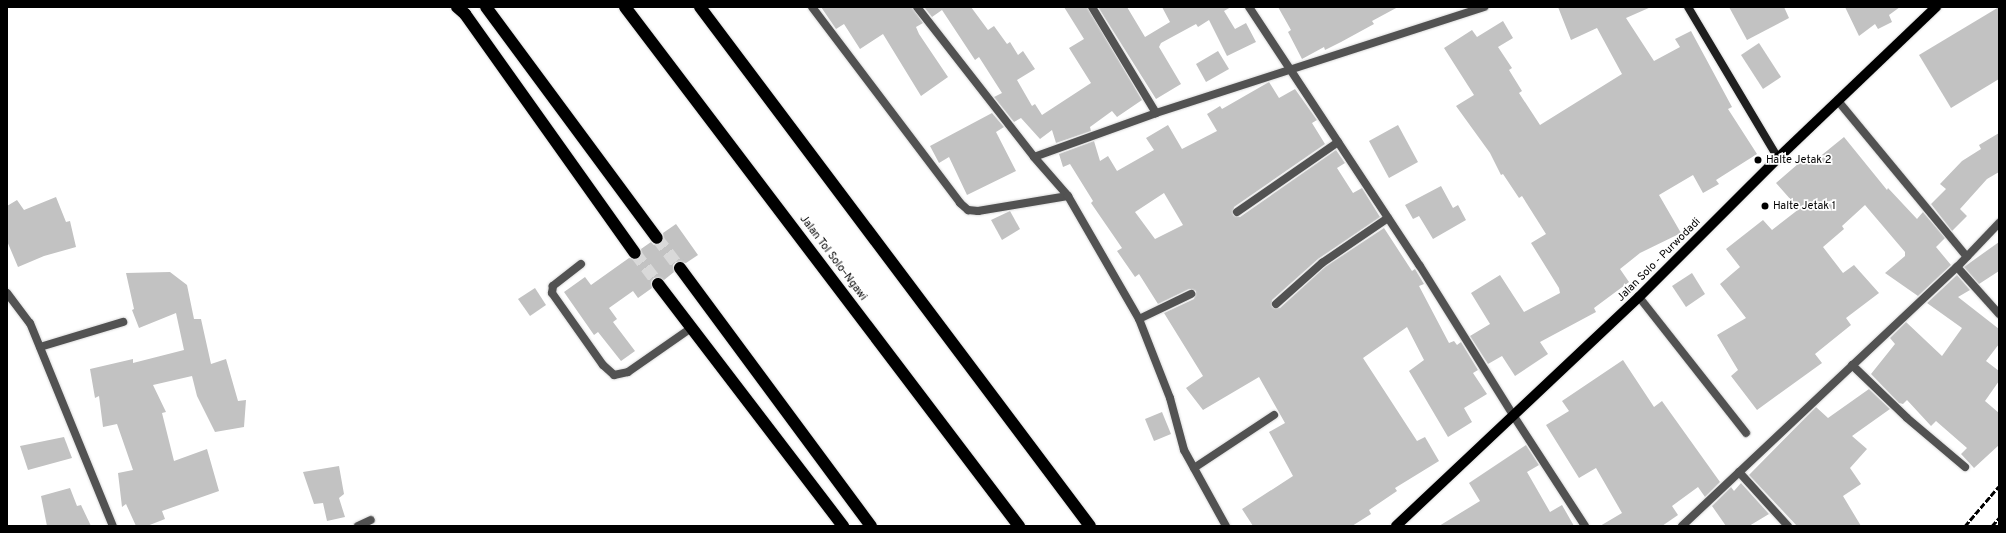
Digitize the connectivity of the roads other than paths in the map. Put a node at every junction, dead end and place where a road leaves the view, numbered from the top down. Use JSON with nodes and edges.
{"nodes":[{"id":1,"x":457,"y":7,"type":"edge"},
{"id":2,"x":486,"y":7,"type":"edge"},
{"id":3,"x":625,"y":7,"type":"edge"},
{"id":4,"x":700,"y":7,"type":"edge"},
{"id":5,"x":917,"y":7,"type":"edge"},
{"id":6,"x":1092,"y":7,"type":"edge"},
{"id":7,"x":1249,"y":7,"type":"edge"},
{"id":8,"x":1454,"y":7,"type":"edge"},
{"id":9,"x":1484,"y":7,"type":"edge"},
{"id":10,"x":1688,"y":7,"type":"edge"},
{"id":11,"x":1936,"y":7,"type":"edge"},
{"id":12,"x":813,"y":8,"type":"edge"},
{"id":13,"x":1458,"y":15,"type":"junction"},
{"id":14,"x":1290,"y":71,"type":"junction"},
{"id":15,"x":1838,"y":101,"type":"junction"},
{"id":16,"x":1156,"y":113,"type":"junction"},
{"id":17,"x":1338,"y":142,"type":"junction"},
{"id":18,"x":1034,"y":157,"type":"junction"},
{"id":19,"x":1778,"y":158,"type":"junction"},
{"id":20,"x":1068,"y":196,"type":"junction"},
{"id":21,"x":1237,"y":212,"type":"dead end"},
{"id":22,"x":1388,"y":218,"type":"junction"},
{"id":23,"x":1997,"y":229,"type":"edge"},
{"id":24,"x":657,"y":238,"type":"tunnel mouth"},
{"id":25,"x":635,"y":253,"type":"tunnel mouth"},
{"id":26,"x":1967,"y":256,"type":"junction"},
{"id":27,"x":581,"y":264,"type":"dead end"},
{"id":28,"x":1957,"y":267,"type":"junction"},
{"id":29,"x":680,"y":268,"type":"tunnel mouth"},
{"id":30,"x":658,"y":284,"type":"tunnel mouth"},
{"id":31,"x":1191,"y":294,"type":"dead end"},
{"id":32,"x":8,"y":296,"type":"edge"},
{"id":33,"x":1639,"y":297,"type":"junction"},
{"id":34,"x":1276,"y":304,"type":"dead end"},
{"id":35,"x":1999,"y":314,"type":"edge"},
{"id":36,"x":1139,"y":319,"type":"junction"},
{"id":37,"x":123,"y":322,"type":"dead end"},
{"id":38,"x":691,"y":328,"type":"junction"},
{"id":39,"x":40,"y":347,"type":"junction"},
{"id":40,"x":1852,"y":365,"type":"junction"},
{"id":41,"x":1274,"y":415,"type":"dead end"},
{"id":42,"x":1513,"y":416,"type":"junction"},
{"id":43,"x":1746,"y":433,"type":"dead end"},
{"id":44,"x":1965,"y":467,"type":"dead end"},
{"id":45,"x":1194,"y":468,"type":"junction"},
{"id":46,"x":1739,"y":472,"type":"junction"},
{"id":47,"x":371,"y":520,"type":"dead end"},
{"id":48,"x":113,"y":526,"type":"edge"},
{"id":49,"x":358,"y":526,"type":"edge"},
{"id":50,"x":843,"y":526,"type":"edge"},
{"id":51,"x":871,"y":526,"type":"edge"},
{"id":52,"x":1019,"y":526,"type":"edge"},
{"id":53,"x":1090,"y":526,"type":"edge"},
{"id":54,"x":1226,"y":526,"type":"edge"},
{"id":55,"x":1396,"y":526,"type":"edge"},
{"id":56,"x":1585,"y":526,"type":"edge"},
{"id":57,"x":1682,"y":526,"type":"edge"},
{"id":58,"x":1788,"y":526,"type":"edge"}],
"edges":[{"from":1,"to":25,"type":"highway"},
{"from":2,"to":24,"type":"highway"},
{"from":3,"to":52,"type":"highway","name":"Jalan Tol Solo–Ngawi"},
{"from":4,"to":53,"type":"highway"},
{"from":5,"to":18,"type":"street"},
{"from":6,"to":16,"type":"street"},
{"from":7,"to":14,"type":"street"},
{"from":8,"to":13,"type":"street"},
{"from":9,"to":13,"type":"street"},
{"from":10,"to":19,"type":"main road"},
{"from":11,"to":15,"type":"main road","name":"Jalan Solo - Purwodadi"},
{"from":12,"to":20,"type":"street"},
{"from":13,"to":14,"type":"street"},
{"from":14,"to":16,"type":"street"},
{"from":14,"to":17,"type":"street"},
{"from":15,"to":19,"type":"main road","name":"Jalan Solo - Purwodadi"},
{"from":15,"to":26,"type":"street"},
{"from":16,"to":18,"type":"street"},
{"from":17,"to":21,"type":"street"},
{"from":17,"to":22,"type":"street"},
{"from":18,"to":20,"type":"street"},
{"from":19,"to":33,"type":"main road","name":"Jalan Solo - Purwodadi"},
{"from":20,"to":36,"type":"street"},
{"from":22,"to":34,"type":"street"},
{"from":22,"to":42,"type":"street"},
{"from":23,"to":26,"type":"street"},
{"from":26,"to":28,"type":"street"},
{"from":27,"to":38,"type":"street"},
{"from":28,"to":35,"type":"street"},
{"from":28,"to":40,"type":"street"},
{"from":29,"to":51,"type":"highway"},
{"from":30,"to":38,"type":"highway"},
{"from":31,"to":36,"type":"street"},
{"from":32,"to":39,"type":"street"},
{"from":33,"to":42,"type":"main road","name":"Jalan Solo - Purwodadi"},
{"from":33,"to":43,"type":"street"},
{"from":36,"to":45,"type":"street"},
{"from":37,"to":39,"type":"street"},
{"from":38,"to":50,"type":"highway"},
{"from":39,"to":48,"type":"street"},
{"from":40,"to":44,"type":"street"},
{"from":40,"to":46,"type":"street"},
{"from":41,"to":45,"type":"street"},
{"from":42,"to":55,"type":"main road","name":"Jalan Solo - Purwodadi"},
{"from":42,"to":56,"type":"street"},
{"from":45,"to":54,"type":"street"},
{"from":46,"to":57,"type":"street"},
{"from":46,"to":58,"type":"street"},
{"from":47,"to":49,"type":"street"}]}
